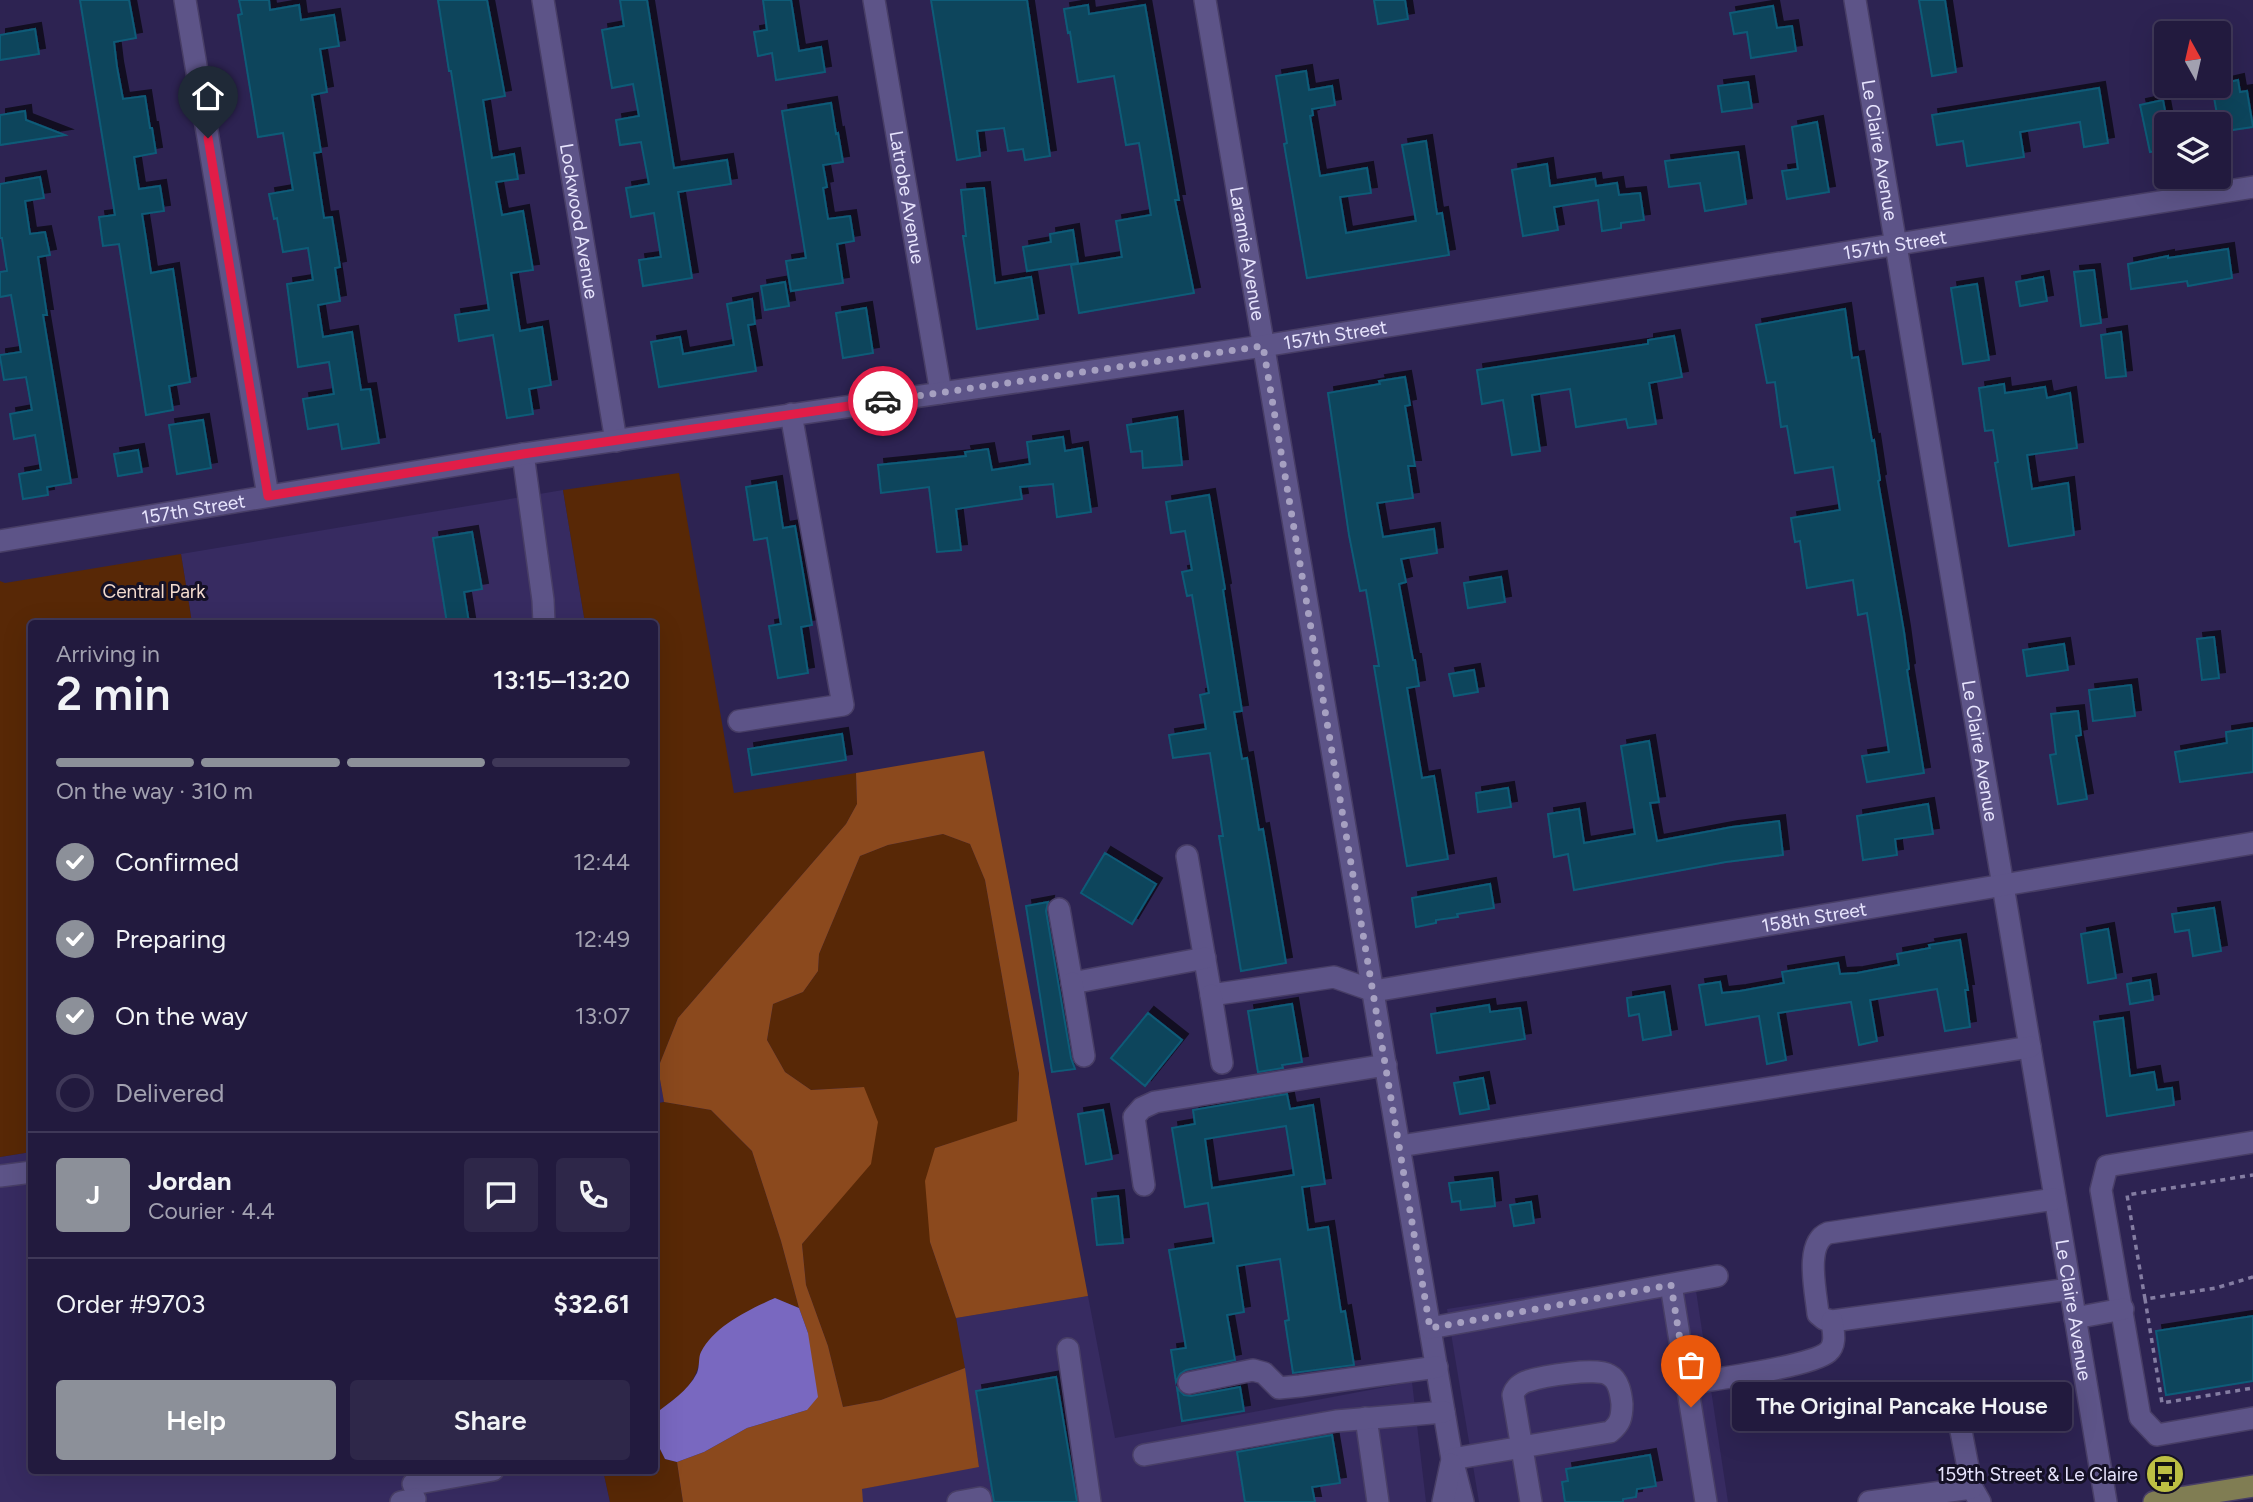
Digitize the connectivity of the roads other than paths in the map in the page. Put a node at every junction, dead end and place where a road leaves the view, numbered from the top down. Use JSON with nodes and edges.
{"nodes":[{"id":1,"x":185,"y":0,"type":"edge"},
{"id":2,"x":543,"y":0,"type":"edge"},
{"id":3,"x":874,"y":0,"type":"edge"},
{"id":4,"x":1205,"y":0,"type":"edge"},
{"id":5,"x":1855,"y":0,"type":"edge"},
{"id":6,"x":2253,"y":187,"type":"edge"},
{"id":7,"x":1895,"y":243,"type":"junction"},
{"id":8,"x":1263,"y":346,"type":"junction"},
{"id":9,"x":941,"y":394,"type":"junction"},
{"id":10,"x":791,"y":414,"type":"junction"},
{"id":11,"x":616,"y":440,"type":"junction"},
{"id":12,"x":523,"y":454,"type":"junction"},
{"id":13,"x":268,"y":496,"type":"junction"},
{"id":14,"x":0,"y":541,"type":"edge"},
{"id":15,"x":544,"y":620,"type":"edge"},
{"id":16,"x":739,"y":721,"type":"dead end"},
{"id":17,"x":2253,"y":843,"type":"edge"},
{"id":18,"x":1187,"y":856,"type":"dead end"},
{"id":19,"x":2003,"y":884,"type":"junction"},
{"id":20,"x":1059,"y":909,"type":"dead end"},
{"id":21,"x":1205,"y":958,"type":"junction"},
{"id":22,"x":1072,"y":982,"type":"junction"},
{"id":23,"x":1374,"y":990,"type":"junction"},
{"id":24,"x":1210,"y":995,"type":"junction"},
{"id":25,"x":2030,"y":1047,"type":"junction"},
{"id":26,"x":1084,"y":1056,"type":"dead end"},
{"id":27,"x":1222,"y":1063,"type":"dead end"},
{"id":28,"x":1386,"y":1065,"type":"junction"},
{"id":29,"x":2253,"y":1142,"type":"edge"},
{"id":30,"x":1400,"y":1146,"type":"junction"},
{"id":31,"x":28,"y":1172,"type":"edge"},
{"id":32,"x":0,"y":1176,"type":"edge"},
{"id":33,"x":1144,"y":1185,"type":"dead end"},
{"id":34,"x":2055,"y":1199,"type":"junction"},
{"id":35,"x":1717,"y":1276,"type":"dead end"},
{"id":36,"x":1671,"y":1285,"type":"junction"},
{"id":37,"x":2070,"y":1289,"type":"junction"},
{"id":38,"x":2123,"y":1310,"type":"junction"},
{"id":39,"x":2075,"y":1318,"type":"junction"},
{"id":40,"x":1832,"y":1321,"type":"junction"},
{"id":41,"x":1430,"y":1328,"type":"junction"},
{"id":42,"x":1068,"y":1349,"type":"dead end"},
{"id":43,"x":1437,"y":1367,"type":"junction"},
{"id":44,"x":1189,"y":1383,"type":"dead end"},
{"id":45,"x":1687,"y":1384,"type":"junction"},
{"id":46,"x":1956,"y":1405,"type":"dead end"},
{"id":47,"x":1444,"y":1412,"type":"junction"},
{"id":48,"x":1366,"y":1418,"type":"junction"},
{"id":49,"x":2253,"y":1418,"type":"edge"},
{"id":50,"x":1521,"y":1447,"type":"junction"},
{"id":51,"x":1144,"y":1455,"type":"dead end"},
{"id":52,"x":1452,"y":1459,"type":"junction"},
{"id":53,"x":478,"y":1474,"type":"edge"},
{"id":54,"x":2253,"y":1486,"type":"edge"},
{"id":55,"x":411,"y":1492,"type":"edge"},
{"id":56,"x":1976,"y":1495,"type":"edge"},
{"id":57,"x":958,"y":1502,"type":"edge"},
{"id":58,"x":981,"y":1502,"type":"edge"},
{"id":59,"x":1090,"y":1502,"type":"edge"},
{"id":60,"x":1378,"y":1502,"type":"edge"},
{"id":61,"x":1443,"y":1502,"type":"edge"},
{"id":62,"x":1463,"y":1502,"type":"edge"},
{"id":63,"x":1531,"y":1502,"type":"edge"},
{"id":64,"x":1706,"y":1502,"type":"edge"},
{"id":65,"x":1869,"y":1502,"type":"edge"},
{"id":66,"x":2106,"y":1502,"type":"edge"},
{"id":67,"x":2154,"y":1502,"type":"edge"}],
"edges":[{"from":1,"to":13,"type":"street"},
{"from":2,"to":11,"type":"street","name":"Lockwood Avenue"},
{"from":3,"to":9,"type":"street","name":"Latrobe Avenue"},
{"from":4,"to":8,"type":"street","name":"Laramie Avenue"},
{"from":5,"to":7,"type":"street","name":"Le Claire Avenue"},
{"from":6,"to":7,"type":"street","name":"157th Street"},
{"from":7,"to":8,"type":"street","name":"157th Street"},
{"from":7,"to":19,"type":"street","name":"Le Claire Avenue"},
{"from":8,"to":9,"type":"street","name":"157th Street"},
{"from":8,"to":23,"type":"street","name":"Laramie Avenue"},
{"from":9,"to":10,"type":"street","name":"157th Street"},
{"from":10,"to":11,"type":"street","name":"157th Street"},
{"from":10,"to":16,"type":"street"},
{"from":11,"to":12,"type":"street","name":"157th Street"},
{"from":12,"to":13,"type":"street","name":"157th Street"},
{"from":12,"to":15,"type":"street"},
{"from":13,"to":14,"type":"street","name":"157th Street"},
{"from":17,"to":19,"type":"street","name":"158th Street"},
{"from":18,"to":21,"type":"street"},
{"from":19,"to":23,"type":"street","name":"158th Street"},
{"from":19,"to":25,"type":"street","name":"Le Claire Avenue"},
{"from":20,"to":22,"type":"street"},
{"from":21,"to":22,"type":"street"},
{"from":21,"to":24,"type":"street"},
{"from":22,"to":26,"type":"street"},
{"from":23,"to":24,"type":"street"},
{"from":23,"to":28,"type":"street","name":"Laramie Avenue"},
{"from":24,"to":27,"type":"street"},
{"from":25,"to":30,"type":"street"},
{"from":25,"to":34,"type":"street","name":"Le Claire Avenue"},
{"from":28,"to":30,"type":"street","name":"Laramie Avenue"},
{"from":28,"to":33,"type":"street"},
{"from":29,"to":38,"type":"street"},
{"from":30,"to":41,"type":"street","name":"Laramie Avenue"},
{"from":31,"to":32,"type":"street"},
{"from":34,"to":37,"type":"street","name":"Le Claire Avenue"},
{"from":34,"to":40,"type":"street"},
{"from":35,"to":36,"type":"street"},
{"from":36,"to":41,"type":"street"},
{"from":36,"to":45,"type":"street"},
{"from":37,"to":39,"type":"street","name":"Le Claire Avenue"},
{"from":37,"to":40,"type":"street"},
{"from":38,"to":39,"type":"street"},
{"from":38,"to":49,"type":"street"},
{"from":39,"to":66,"type":"street","name":"Le Claire Avenue"},
{"from":40,"to":45,"type":"street"},
{"from":41,"to":43,"type":"street","name":"Laramie Avenue"},
{"from":42,"to":59,"type":"street"},
{"from":43,"to":44,"type":"street"},
{"from":43,"to":47,"type":"street","name":"Laramie Avenue"},
{"from":45,"to":64,"type":"street"},
{"from":46,"to":56,"type":"street"},
{"from":47,"to":48,"type":"street"},
{"from":47,"to":52,"type":"street","name":"Laramie Avenue"},
{"from":48,"to":51,"type":"street"},
{"from":48,"to":60,"type":"street"},
{"from":50,"to":50,"type":"street"},
{"from":50,"to":52,"type":"street"},
{"from":50,"to":63,"type":"street"},
{"from":52,"to":61,"type":"street","name":"Laramie Avenue"},
{"from":52,"to":62,"type":"street","name":"Laramie Avenue"},
{"from":53,"to":55,"type":"street"},
{"from":54,"to":67,"type":"main road"},
{"from":56,"to":65,"type":"street"},
{"from":57,"to":58,"type":"street"}]}
